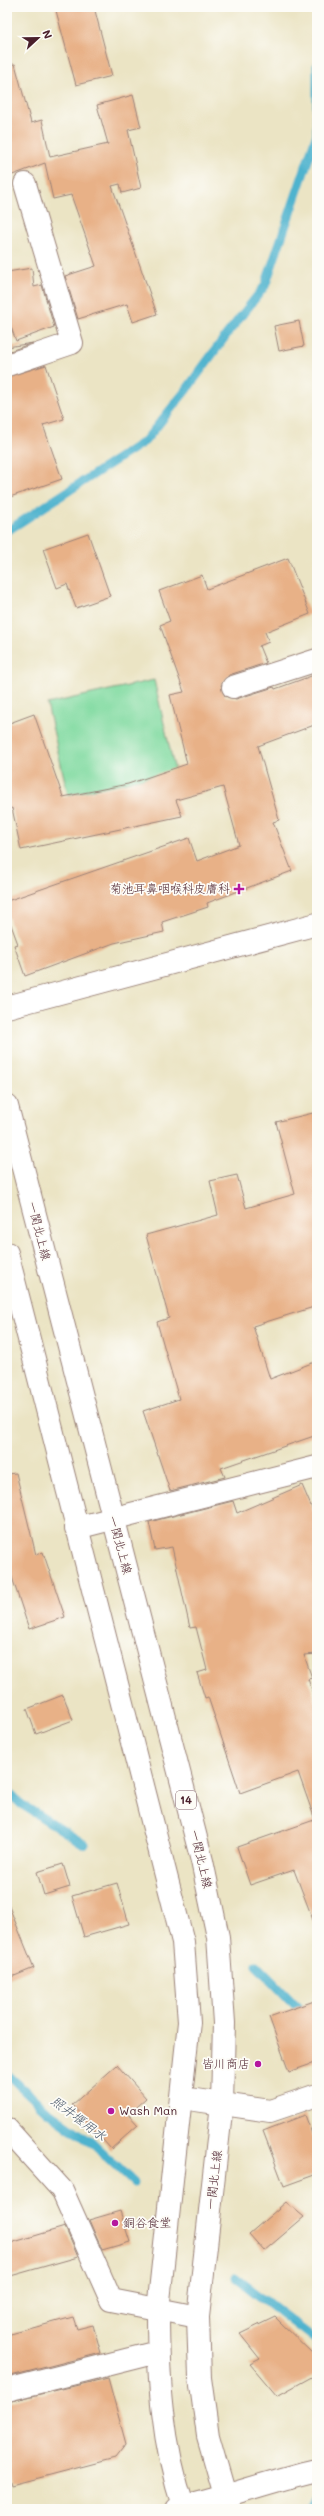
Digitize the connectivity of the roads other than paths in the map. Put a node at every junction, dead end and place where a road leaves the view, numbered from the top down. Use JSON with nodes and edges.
{"nodes":[{"id":1,"x":26,"y":184,"type":"dead end"},
{"id":2,"x":7,"y":365,"type":"edge"},
{"id":3,"x":317,"y":660,"type":"edge"},
{"id":4,"x":233,"y":687,"type":"dead end"},
{"id":5,"x":317,"y":924,"type":"edge"},
{"id":6,"x":7,"y":1007,"type":"edge"},
{"id":7,"x":7,"y":1106,"type":"edge"},
{"id":8,"x":7,"y":1253,"type":"edge"},
{"id":9,"x":317,"y":1468,"type":"edge"},
{"id":10,"x":113,"y":1518,"type":"junction"},
{"id":11,"x":76,"y":1528,"type":"junction"},
{"id":12,"x":317,"y":2095,"type":"edge"},
{"id":13,"x":182,"y":2098,"type":"junction"},
{"id":14,"x":222,"y":2104,"type":"junction"},
{"id":15,"x":7,"y":2129,"type":"edge"},
{"id":16,"x":158,"y":2310,"type":"junction"},
{"id":17,"x":198,"y":2317,"type":"junction"},
{"id":18,"x":158,"y":2352,"type":"junction"},
{"id":19,"x":7,"y":2390,"type":"edge"},
{"id":20,"x":317,"y":2470,"type":"edge"},
{"id":21,"x":227,"y":2504,"type":"edge"},
{"id":22,"x":181,"y":2508,"type":"edge"}],
"edges":[{"from":1,"to":2,"type":"main road"},
{"from":3,"to":4,"type":"main road"},
{"from":5,"to":6,"type":"main road"},
{"from":7,"to":10,"type":"main road","name":"一関北上線","number":"14"},
{"from":8,"to":11,"type":"main road"},
{"from":9,"to":10,"type":"main road"},
{"from":10,"to":11,"type":"main road"},
{"from":10,"to":14,"type":"main road","name":"一関北上線","number":"14"},
{"from":11,"to":13,"type":"main road"},
{"from":12,"to":14,"type":"main road"},
{"from":13,"to":14,"type":"main road"},
{"from":13,"to":16,"type":"main road"},
{"from":14,"to":17,"type":"main road","name":"一関北上線","number":"14"},
{"from":15,"to":16,"type":"main road"},
{"from":16,"to":17,"type":"main road"},
{"from":16,"to":18,"type":"main road"},
{"from":17,"to":21,"type":"main road","name":"一関北上線","number":"14"},
{"from":18,"to":19,"type":"main road"},
{"from":18,"to":22,"type":"main road"},
{"from":20,"to":21,"type":"main road"},
{"from":21,"to":22,"type":"main road"}]}
